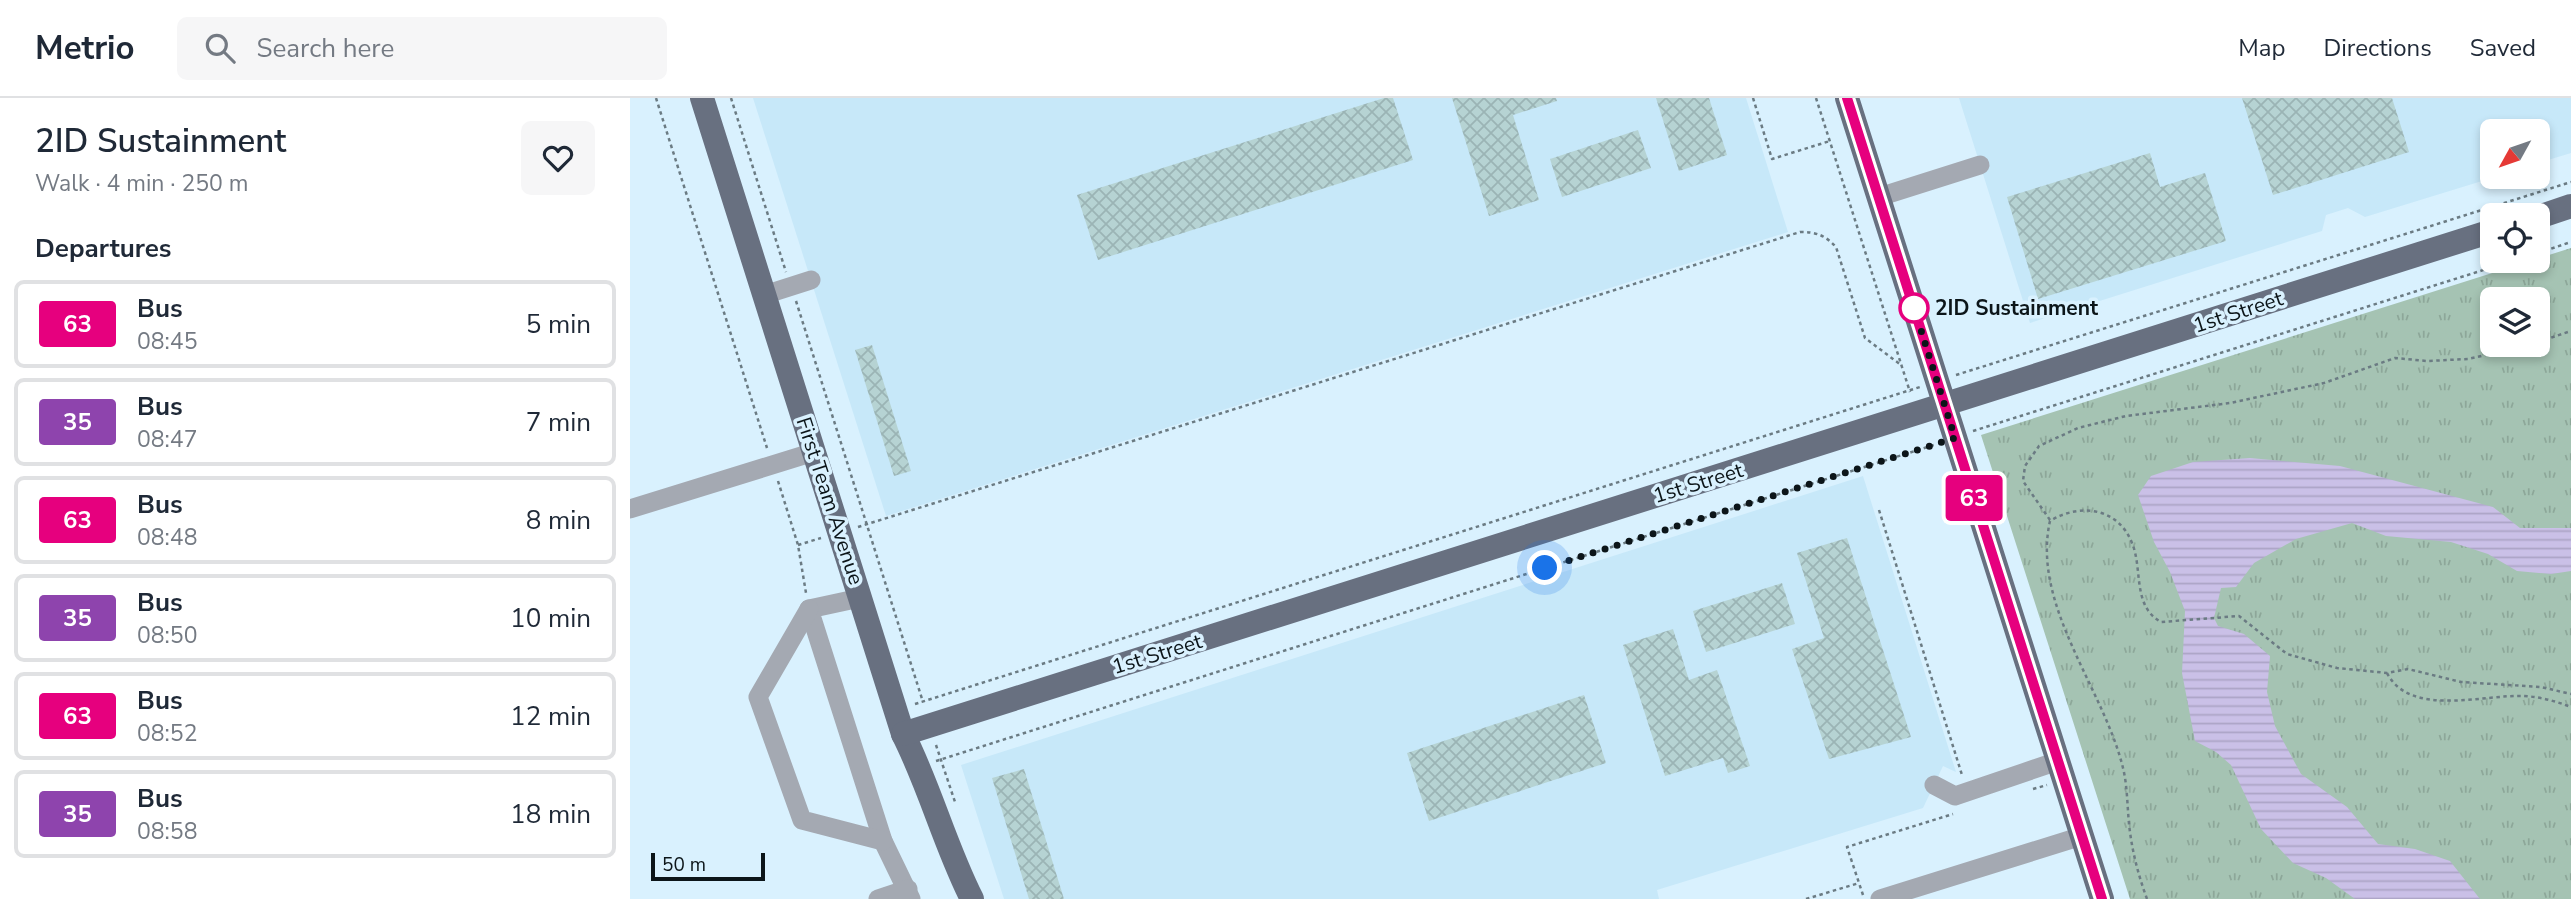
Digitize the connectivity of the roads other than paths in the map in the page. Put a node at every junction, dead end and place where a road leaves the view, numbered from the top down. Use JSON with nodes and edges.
{"nodes":[{"id":1,"x":702,"y":98,"type":"edge"},
{"id":2,"x":1847,"y":98,"type":"edge"},
{"id":3,"x":1980,"y":166,"type":"dead end"},
{"id":4,"x":1879,"y":197,"type":"junction"},
{"id":5,"x":2571,"y":206,"type":"edge"},
{"id":6,"x":2550,"y":213,"type":"edge"},
{"id":7,"x":2480,"y":235,"type":"edge"},
{"id":8,"x":811,"y":280,"type":"dead end"},
{"id":9,"x":764,"y":295,"type":"junction"},
{"id":10,"x":1941,"y":394,"type":"junction"},
{"id":11,"x":814,"y":452,"type":"junction"},
{"id":12,"x":630,"y":509,"type":"edge"},
{"id":13,"x":860,"y":598,"type":"junction"},
{"id":14,"x":809,"y":609,"type":"junction"},
{"id":15,"x":899,"y":722,"type":"junction"},
{"id":16,"x":2058,"y":761,"type":"junction"},
{"id":17,"x":1934,"y":785,"type":"dead end"},
{"id":18,"x":2082,"y":836,"type":"junction"},
{"id":19,"x":883,"y":841,"type":"junction"},
{"id":20,"x":910,"y":894,"type":"edge"},
{"id":21,"x":878,"y":899,"type":"edge"},
{"id":22,"x":972,"y":899,"type":"edge"},
{"id":23,"x":1880,"y":899,"type":"edge"},
{"id":24,"x":2102,"y":899,"type":"edge"}],
"edges":[{"from":1,"to":9,"type":"main road","name":"First Team Avenue"},
{"from":2,"to":4,"type":"main road"},
{"from":3,"to":4,"type":"lane"},
{"from":4,"to":10,"type":"main road"},
{"from":5,"to":6,"type":"main road"},
{"from":7,"to":10,"type":"main road","name":"1st Street"},
{"from":8,"to":9,"type":"lane"},
{"from":9,"to":11,"type":"main road","name":"First Team Avenue"},
{"from":10,"to":15,"type":"main road","name":"1st Street"},
{"from":10,"to":16,"type":"main road"},
{"from":11,"to":12,"type":"lane"},
{"from":11,"to":13,"type":"main road","name":"First Team Avenue"},
{"from":13,"to":14,"type":"lane"},
{"from":13,"to":15,"type":"main road","name":"First Team Avenue"},
{"from":14,"to":19,"type":"lane"},
{"from":14,"to":19,"type":"lane"},
{"from":15,"to":22,"type":"main road","name":"First Team Avenue"},
{"from":16,"to":17,"type":"lane"},
{"from":16,"to":18,"type":"main road"},
{"from":18,"to":23,"type":"lane"},
{"from":18,"to":24,"type":"main road"},
{"from":19,"to":20,"type":"lane"},
{"from":20,"to":21,"type":"lane"}]}
